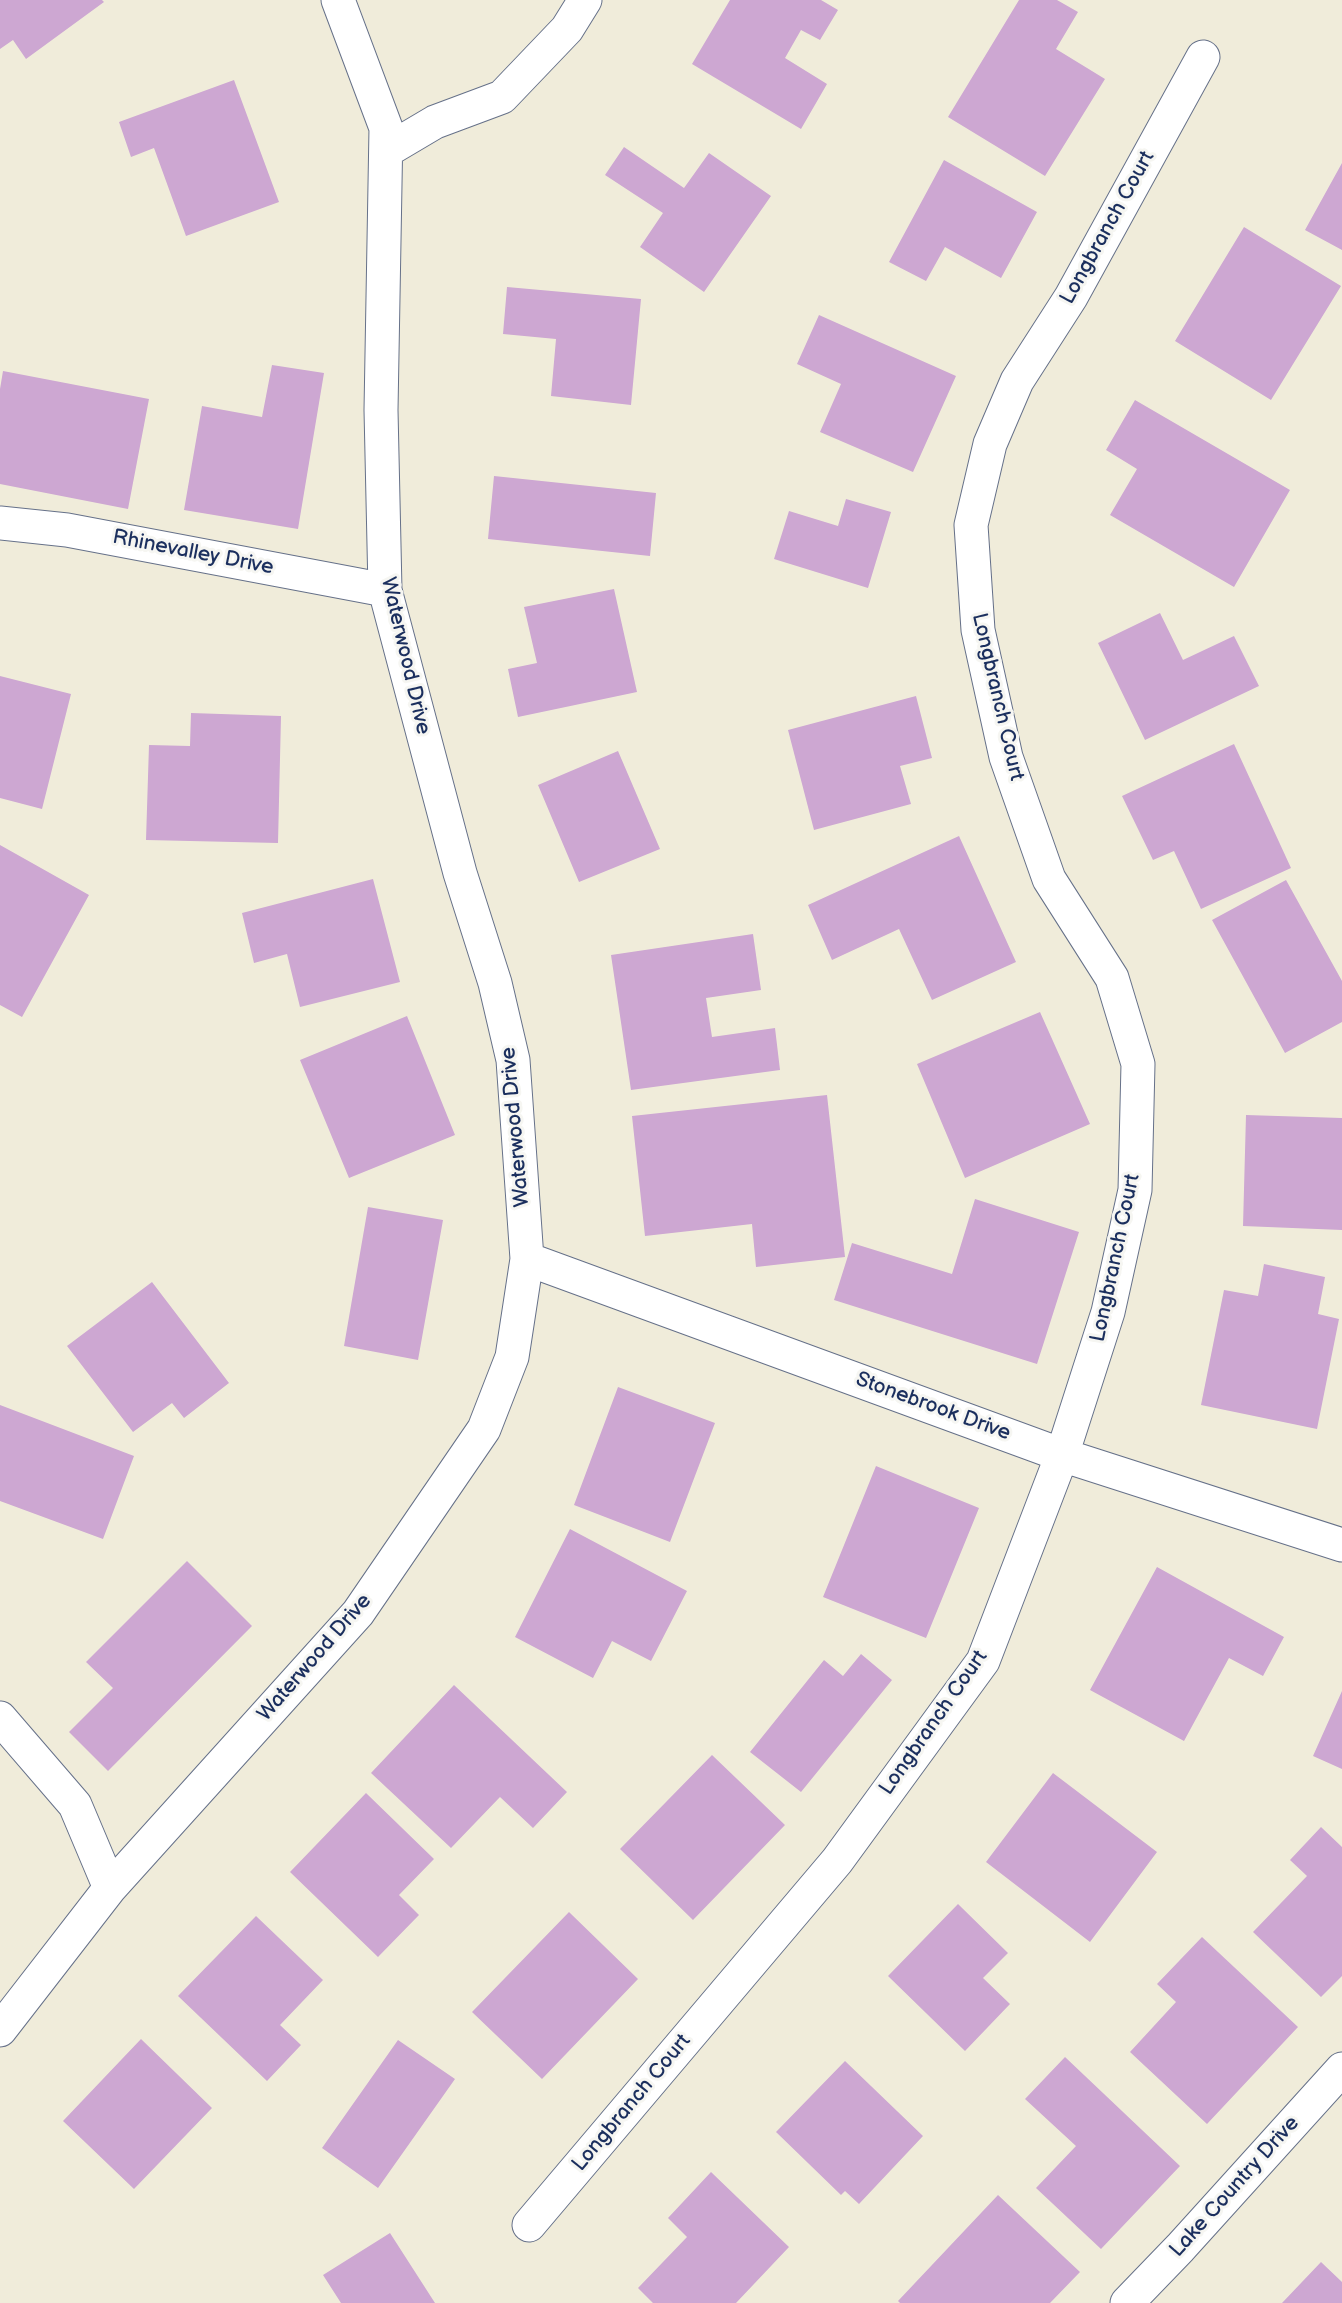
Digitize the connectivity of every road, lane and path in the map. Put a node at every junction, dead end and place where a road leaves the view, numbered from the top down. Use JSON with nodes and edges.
{"nodes":[{"id":1,"x":338,"y":0,"type":"edge"},
{"id":2,"x":585,"y":0,"type":"edge"},
{"id":3,"x":1203,"y":57,"type":"dead end"},
{"id":4,"x":386,"y":151,"type":"junction"},
{"id":5,"x":0,"y":523,"type":"edge"},
{"id":6,"x":385,"y":590,"type":"junction"},
{"id":7,"x":527,"y":1259,"type":"junction"},
{"id":8,"x":1062,"y":1455,"type":"junction"},
{"id":9,"x":1342,"y":1545,"type":"edge"},
{"id":10,"x":0,"y":1718,"type":"edge"},
{"id":11,"x":110,"y":1888,"type":"junction"},
{"id":12,"x":0,"y":2030,"type":"edge"},
{"id":13,"x":1342,"y":2070,"type":"edge"},
{"id":14,"x":529,"y":2226,"type":"dead end"},
{"id":15,"x":1127,"y":2303,"type":"edge"}],
"edges":[{"from":1,"to":4,"type":"street","name":"Waterwood Drive"},
{"from":2,"to":4,"type":"street"},
{"from":3,"to":8,"type":"street","name":"Longbranch Court"},
{"from":4,"to":6,"type":"street","name":"Waterwood Drive"},
{"from":5,"to":6,"type":"street","name":"Rhinevalley Drive"},
{"from":6,"to":7,"type":"street","name":"Waterwood Drive"},
{"from":7,"to":8,"type":"street","name":"Stonebrook Drive"},
{"from":7,"to":11,"type":"street","name":"Waterwood Drive"},
{"from":8,"to":9,"type":"street","name":"Stonebrook Drive"},
{"from":8,"to":14,"type":"street","name":"Longbranch Court"},
{"from":10,"to":11,"type":"street"},
{"from":11,"to":12,"type":"street","name":"Waterwood Drive"},
{"from":13,"to":15,"type":"street","name":"Lake Country Drive"}]}
